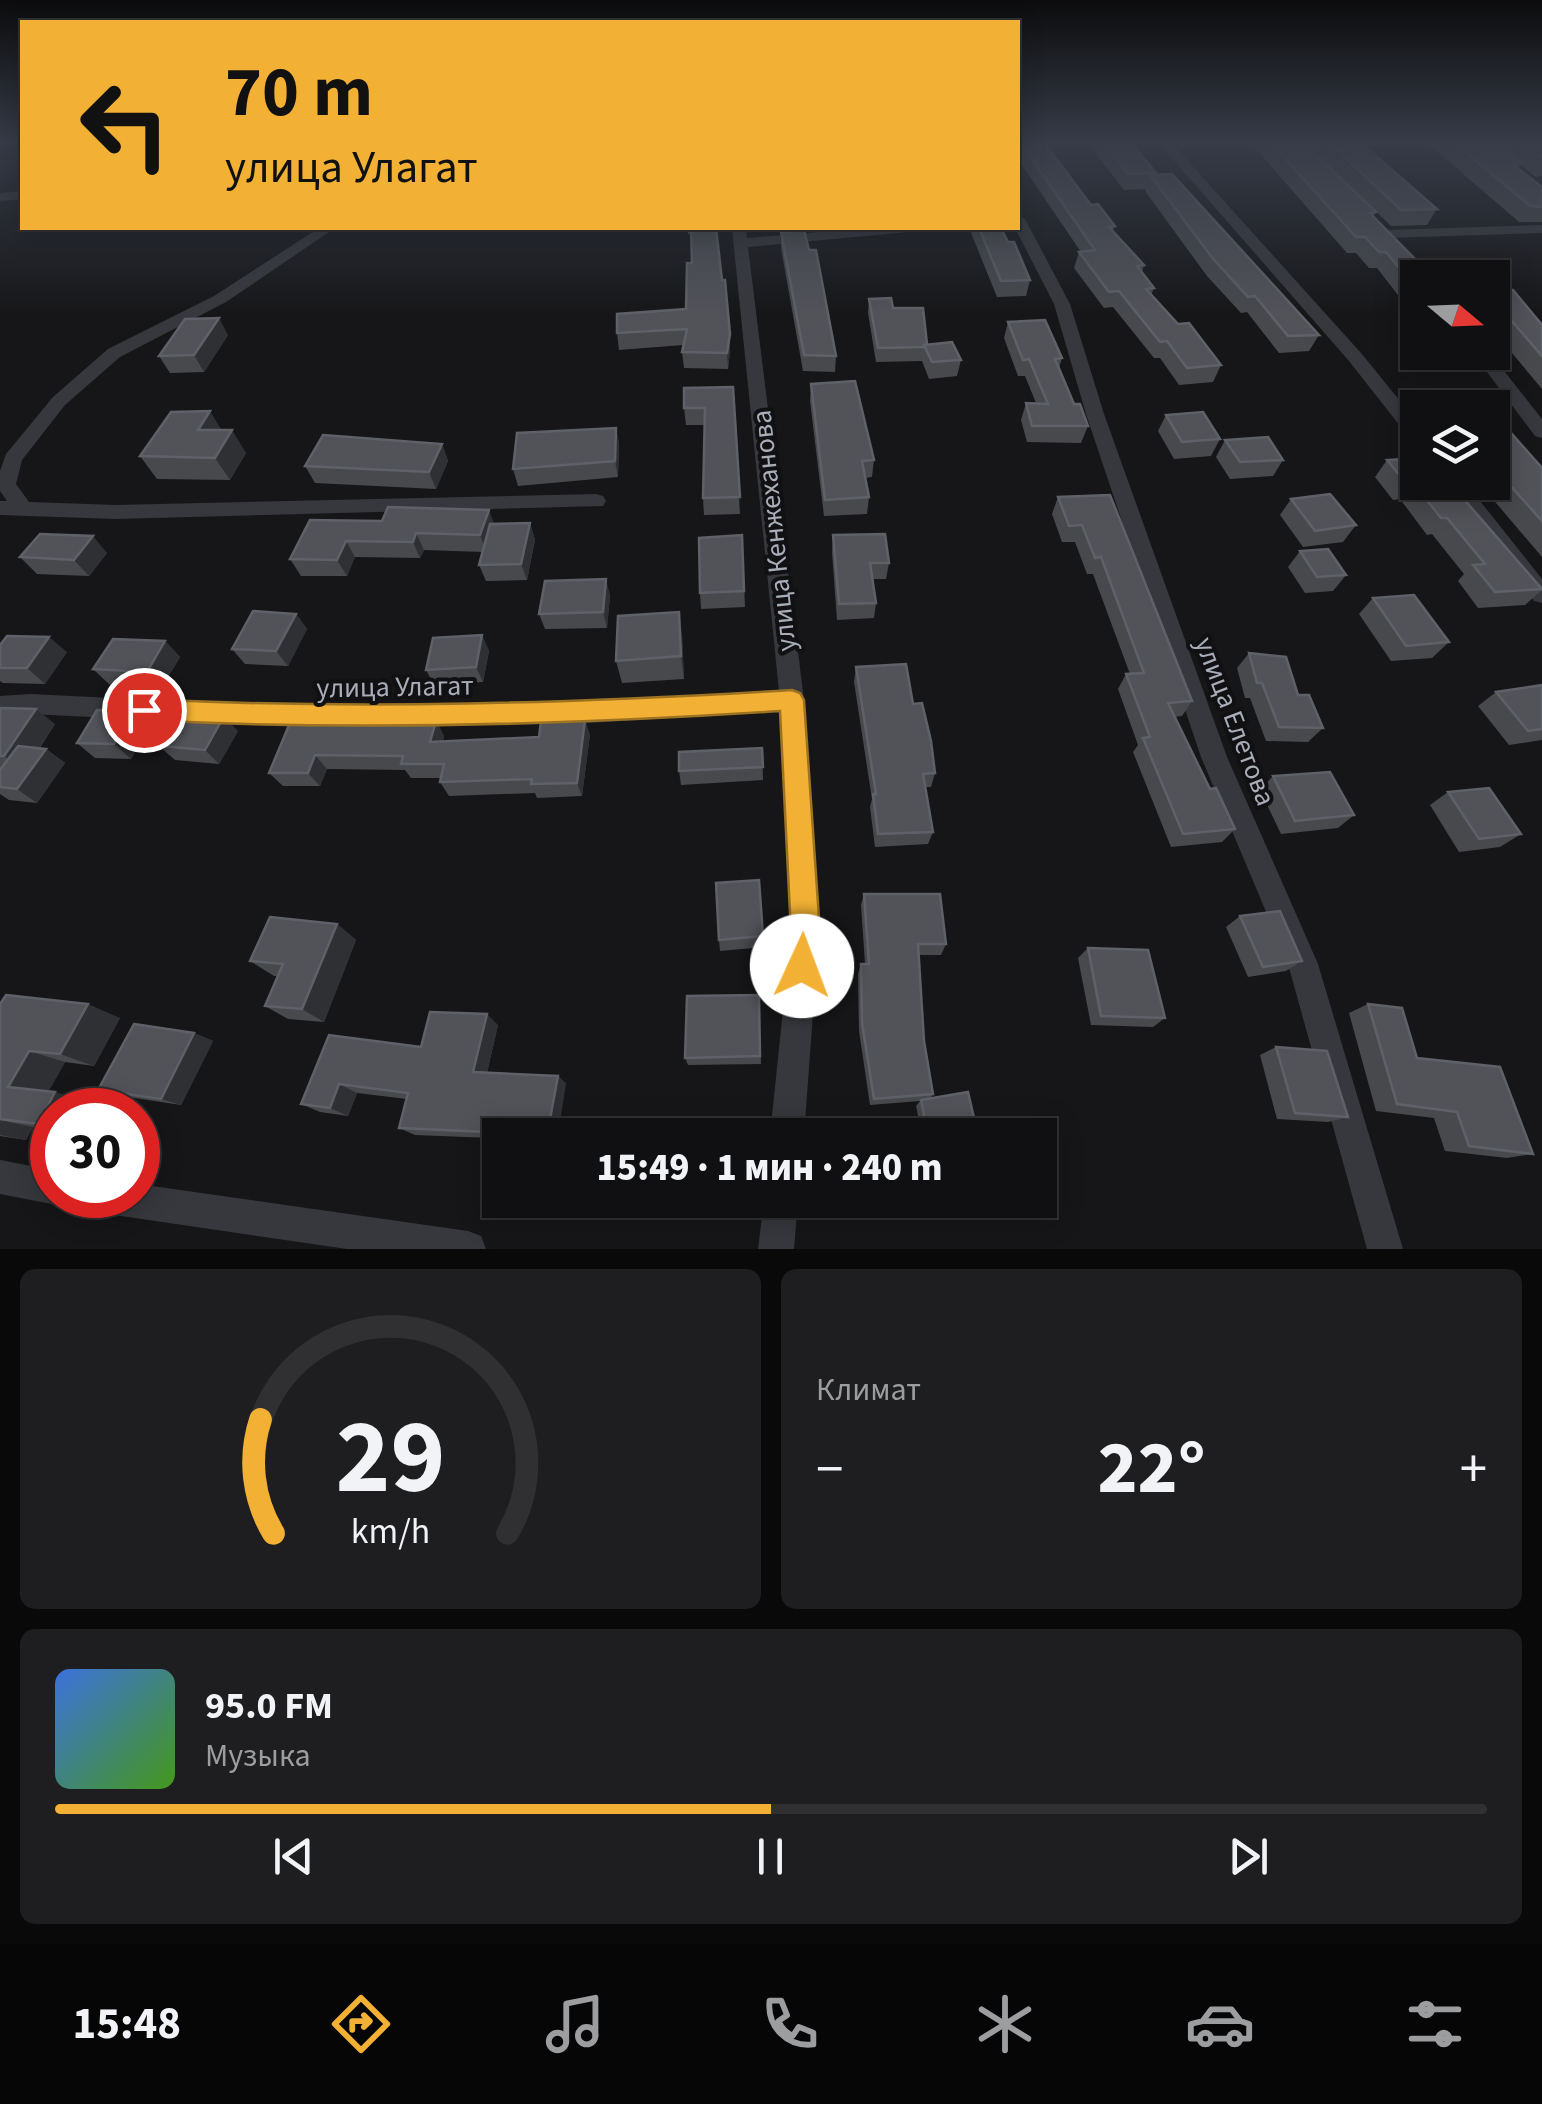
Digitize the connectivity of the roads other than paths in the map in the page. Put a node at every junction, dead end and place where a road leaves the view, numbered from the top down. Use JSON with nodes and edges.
{"nodes":[{"id":1,"x":1214,"y":199,"type":"edge"},
{"id":2,"x":1372,"y":220,"type":"edge"},
{"id":3,"x":1020,"y":225,"type":"edge"},
{"id":4,"x":325,"y":230,"type":"edge"},
{"id":5,"x":860,"y":230,"type":"edge"},
{"id":6,"x":1542,"y":230,"type":"edge"},
{"id":7,"x":1386,"y":234,"type":"junction"},
{"id":8,"x":740,"y":235,"type":"edge"},
{"id":9,"x":1398,"y":248,"type":"edge"},
{"id":10,"x":1494,"y":370,"type":"edge"},
{"id":11,"x":1400,"y":413,"type":"edge"},
{"id":12,"x":1542,"y":432,"type":"edge"},
{"id":13,"x":1468,"y":500,"type":"edge"},
{"id":14,"x":596,"y":502,"type":"dead end"},
{"id":15,"x":11,"y":507,"type":"edge"},
{"id":16,"x":1542,"y":596,"type":"edge"},
{"id":17,"x":792,"y":700,"type":"junction"},
{"id":18,"x":0,"y":706,"type":"edge"},
{"id":19,"x":788,"y":1118,"type":"edge"},
{"id":20,"x":0,"y":1176,"type":"edge"},
{"id":21,"x":30,"y":1182,"type":"edge"},
{"id":22,"x":160,"y":1205,"type":"edge"},
{"id":23,"x":779,"y":1218,"type":"edge"},
{"id":24,"x":468,"y":1249,"type":"edge"},
{"id":25,"x":776,"y":1249,"type":"edge"},
{"id":26,"x":1385,"y":1249,"type":"edge"}],
"edges":[{"from":1,"to":11,"type":"street"},
{"from":2,"to":7,"type":"street"},
{"from":3,"to":26,"type":"street","name":"улица Елетова"},
{"from":4,"to":15,"type":"street"},
{"from":5,"to":8,"type":"street"},
{"from":6,"to":7,"type":"street"},
{"from":7,"to":9,"type":"street"},
{"from":8,"to":17,"type":"street","name":"улица Кенжеханова"},
{"from":10,"to":12,"type":"street"},
{"from":13,"to":16,"type":"street"},
{"from":14,"to":15,"type":"street"},
{"from":17,"to":18,"type":"street","name":"улица Улагат"},
{"from":17,"to":19,"type":"street","name":"улица Кенжеханова"},
{"from":20,"to":21,"type":"street"},
{"from":22,"to":24,"type":"street"},
{"from":23,"to":25,"type":"street"}]}
